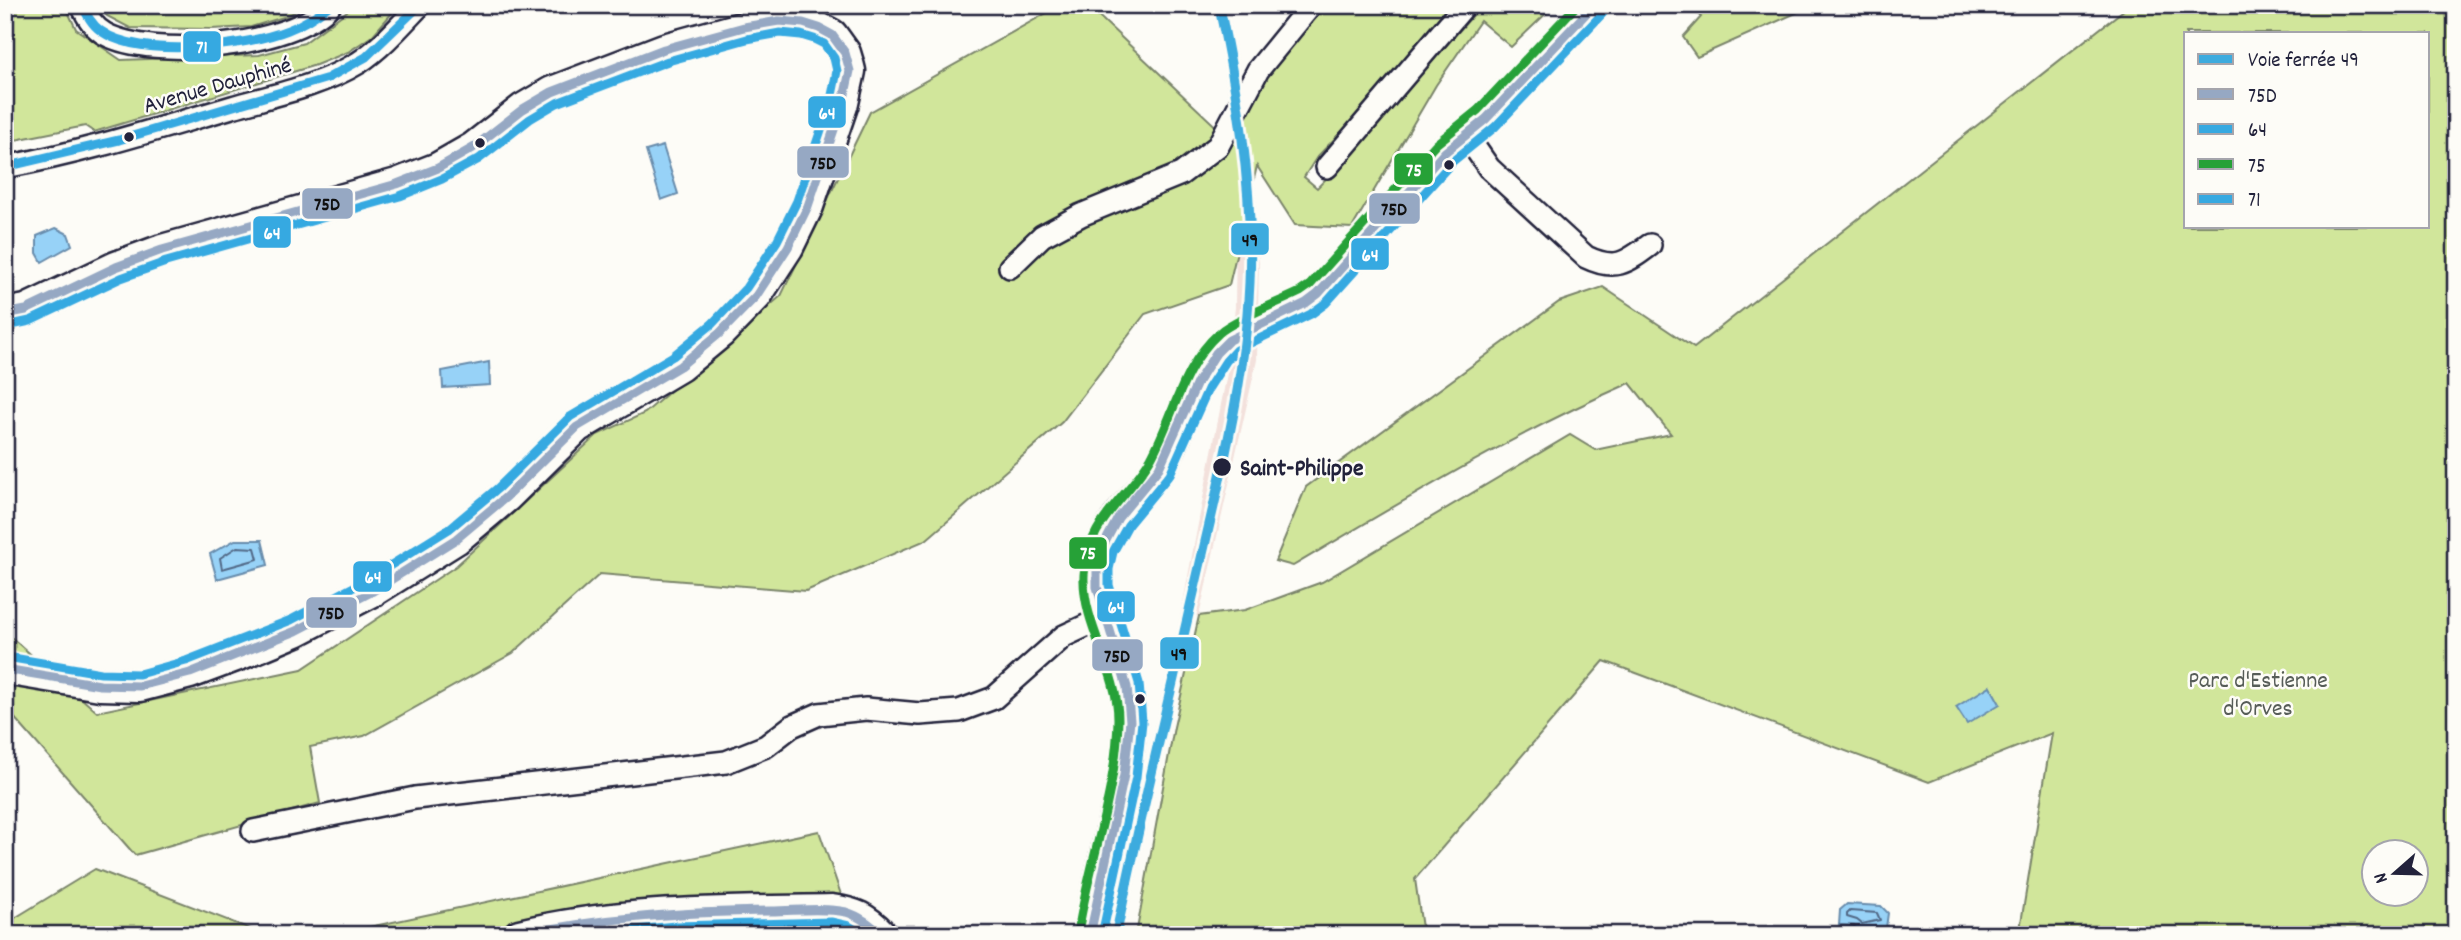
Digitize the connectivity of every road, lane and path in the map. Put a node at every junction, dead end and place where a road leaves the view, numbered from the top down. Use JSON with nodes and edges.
{"nodes":[{"id":1,"x":82,"y":5,"type":"edge"},
{"id":2,"x":330,"y":5,"type":"edge"},
{"id":3,"x":420,"y":5,"type":"edge"},
{"id":4,"x":1311,"y":5,"type":"edge"},
{"id":5,"x":1465,"y":5,"type":"edge"},
{"id":6,"x":1594,"y":5,"type":"edge"},
{"id":7,"x":1466,"y":135,"type":"junction"},
{"id":8,"x":5,"y":167,"type":"edge"},
{"id":9,"x":1327,"y":167,"type":"dead end"},
{"id":10,"x":1650,"y":245,"type":"dead end"},
{"id":11,"x":1010,"y":267,"type":"dead end"},
{"id":12,"x":5,"y":314,"type":"edge"},
{"id":13,"x":1105,"y":617,"type":"junction"},
{"id":14,"x":5,"y":669,"type":"edge"},
{"id":15,"x":253,"y":831,"type":"dead end"},
{"id":16,"x":519,"y":935,"type":"edge"},
{"id":17,"x":882,"y":935,"type":"edge"},
{"id":18,"x":1090,"y":935,"type":"edge"}],
"edges":[{"from":1,"to":2,"type":"street","name":"Avenue Dauphiné"},
{"from":3,"to":8,"type":"street","name":"Avenue Dauphiné"},
{"from":4,"to":11,"type":"street"},
{"from":5,"to":9,"type":"street"},
{"from":6,"to":7,"type":"street"},
{"from":7,"to":10,"type":"street"},
{"from":7,"to":13,"type":"street"},
{"from":12,"to":14,"type":"street"},
{"from":13,"to":15,"type":"street"},
{"from":13,"to":18,"type":"street"},
{"from":16,"to":17,"type":"street"}]}
